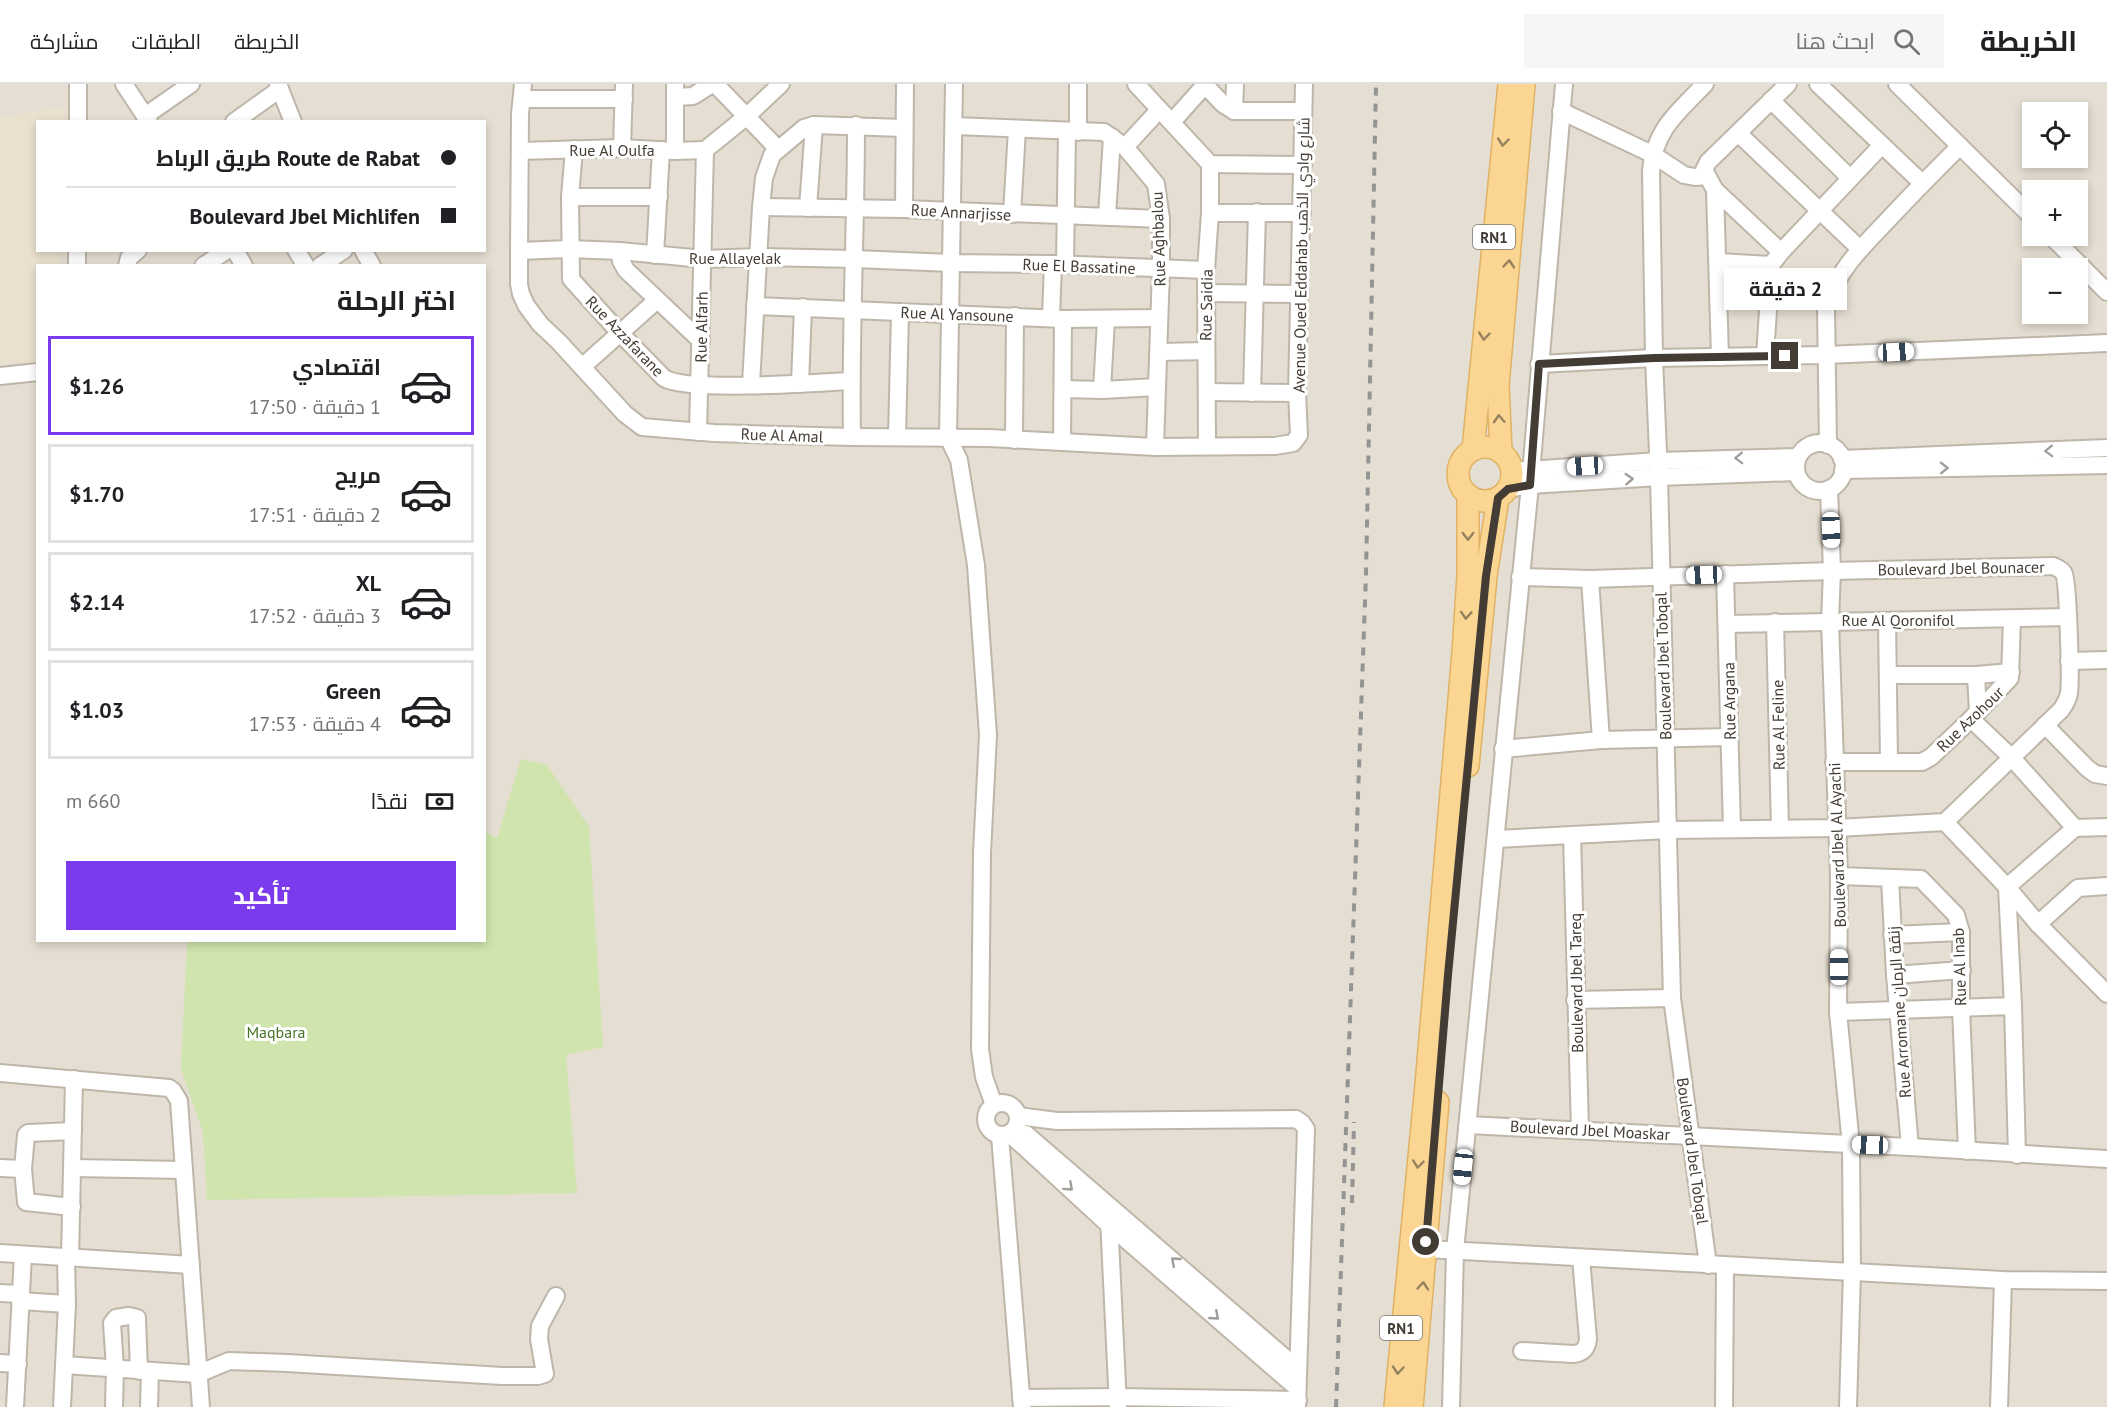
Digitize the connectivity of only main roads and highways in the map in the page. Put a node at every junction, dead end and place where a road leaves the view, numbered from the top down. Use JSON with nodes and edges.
{"nodes":[{"id":1,"x":1509,"y":84,"type":"edge"},
{"id":2,"x":1524,"y":84,"type":"edge"},
{"id":3,"x":1473,"y":450,"type":"junction"},
{"id":4,"x":1501,"y":452,"type":"junction"},
{"id":5,"x":1516,"y":482,"type":"junction"},
{"id":6,"x":1468,"y":495,"type":"junction"},
{"id":7,"x":1395,"y":1407,"type":"edge"},
{"id":8,"x":1412,"y":1407,"type":"edge"}],
"edges":[{"from":1,"to":3,"type":"main road","number":"RN1","one_way":true},
{"from":4,"to":2,"type":"main road","number":"RN1","one_way":true},
{"from":3,"to":4,"type":"main road"},
{"from":3,"to":6,"type":"main road","number":"RN1"},
{"from":4,"to":5,"type":"main road","number":"RN1"},
{"from":5,"to":6,"type":"main road"},
{"from":8,"to":5,"type":"main road","number":"RN1","one_way":true},
{"from":6,"to":7,"type":"main road","number":"RN1","one_way":true}]}
